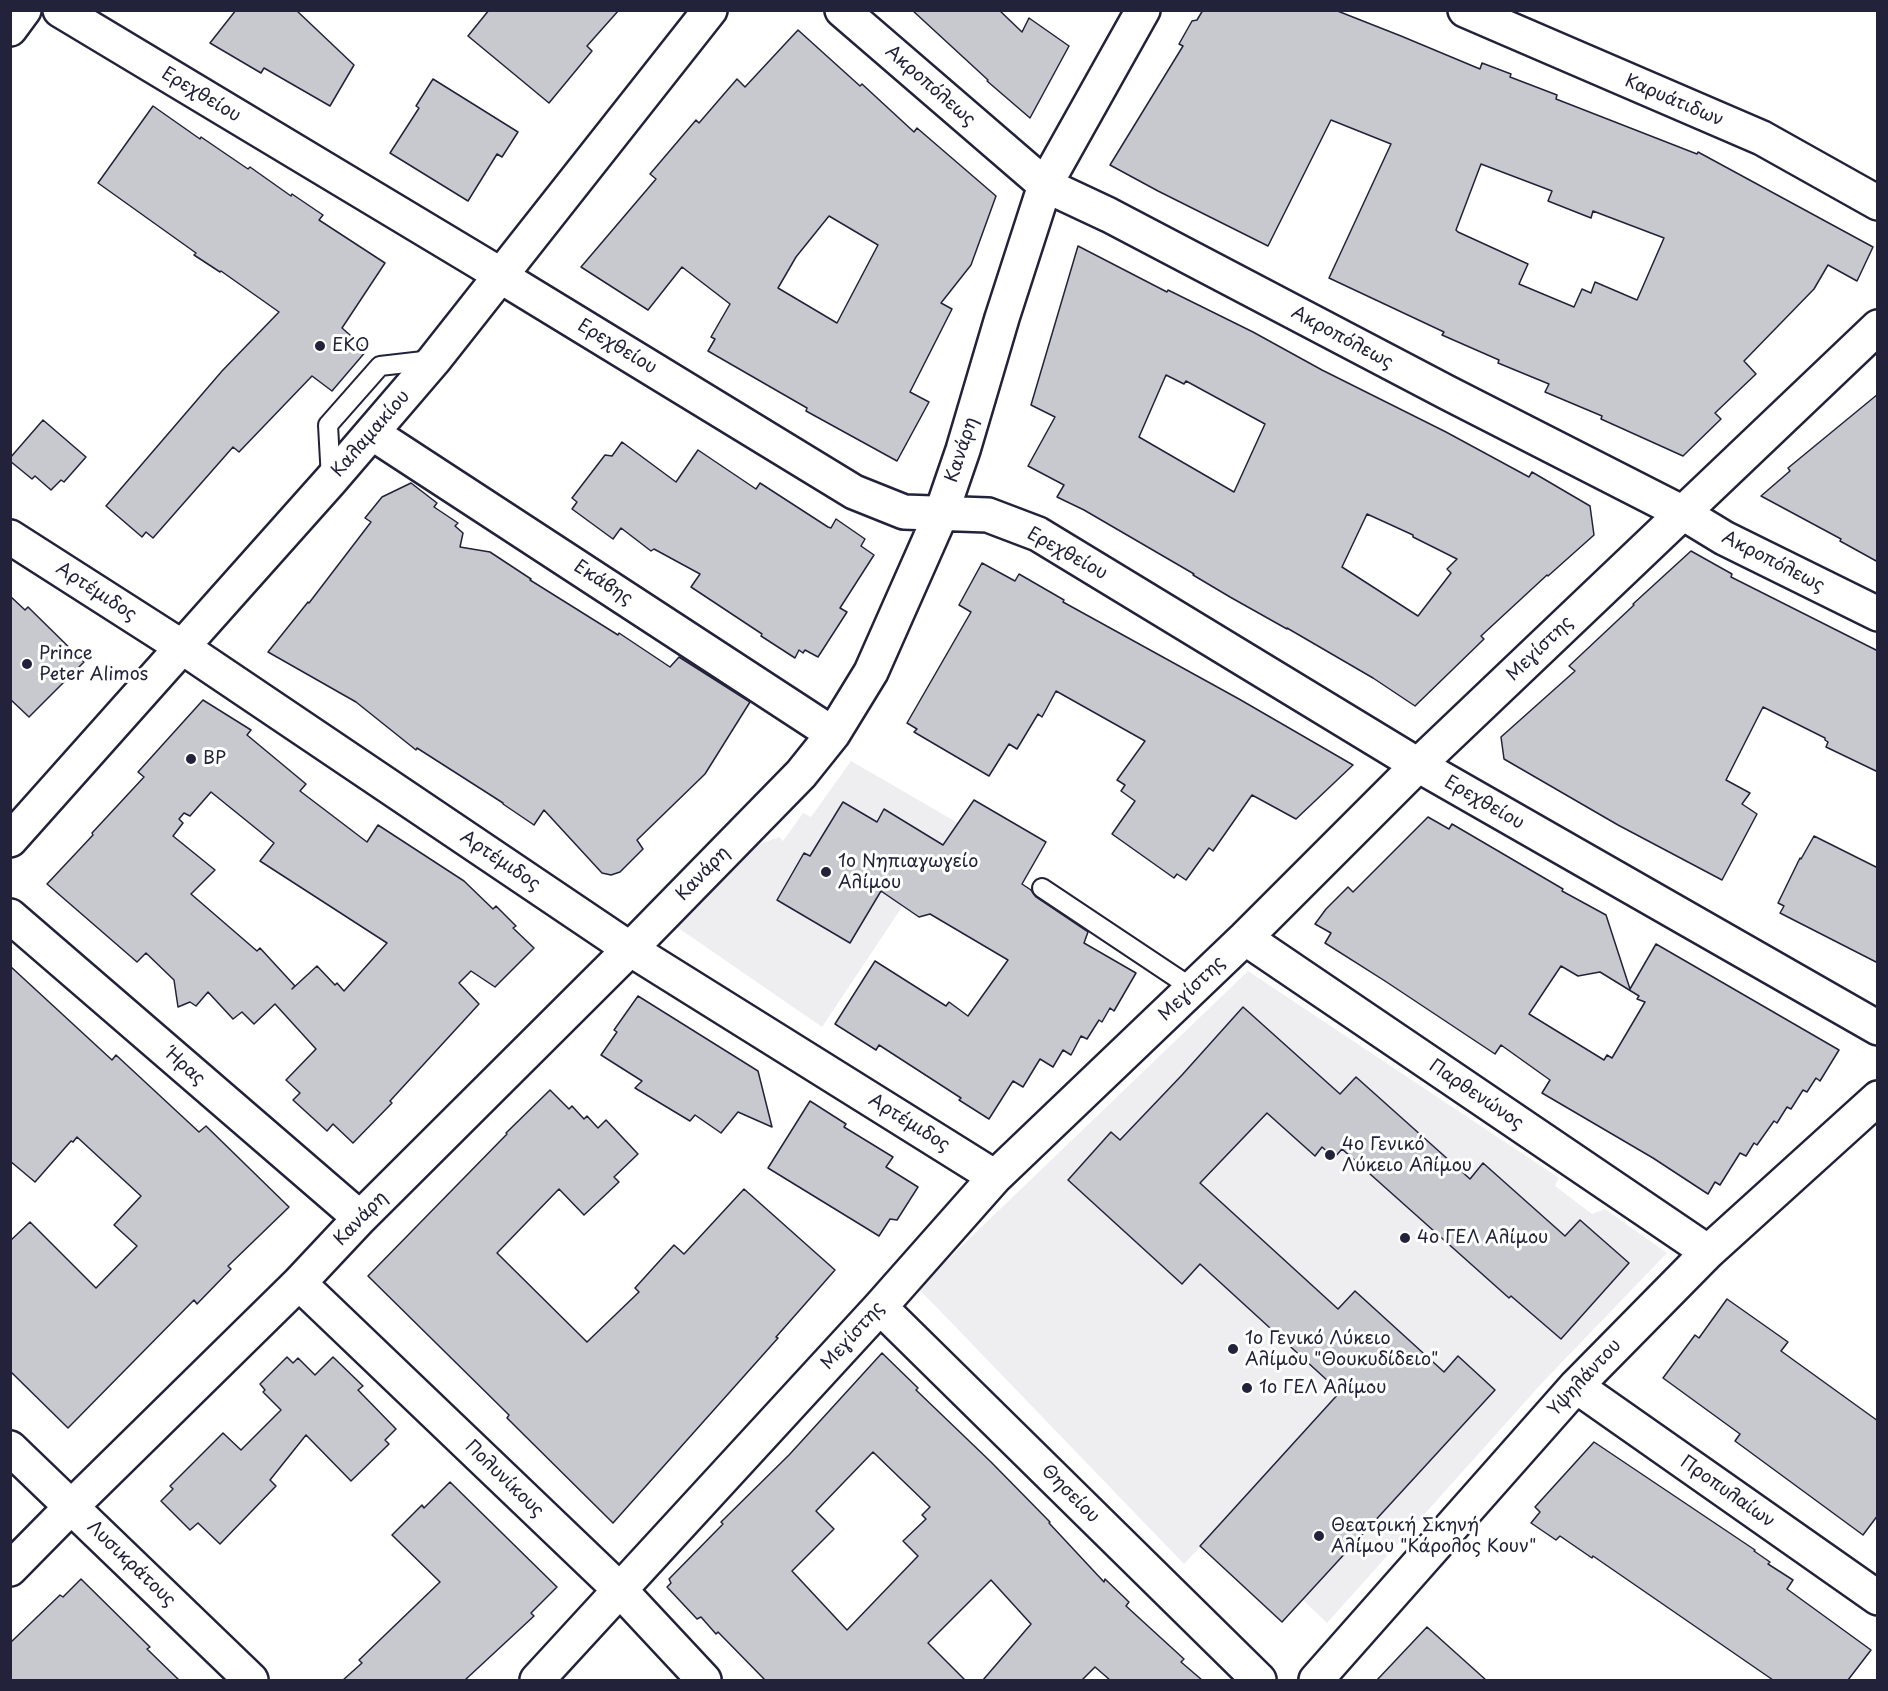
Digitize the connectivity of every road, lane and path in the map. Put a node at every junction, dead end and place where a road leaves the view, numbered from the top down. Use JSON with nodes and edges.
{"nodes":[{"id":1,"x":24,"y":10,"type":"edge"},
{"id":2,"x":60,"y":10,"type":"edge"},
{"id":3,"x":710,"y":10,"type":"edge"},
{"id":4,"x":842,"y":10,"type":"edge"},
{"id":5,"x":1143,"y":10,"type":"edge"},
{"id":6,"x":1475,"y":12,"type":"edge"},
{"id":7,"x":10,"y":29,"type":"edge"},
{"id":8,"x":1045,"y":185,"type":"junction"},
{"id":9,"x":1878,"y":203,"type":"edge"},
{"id":10,"x":501,"y":275,"type":"junction"},
{"id":11,"x":1878,"y":327,"type":"edge"},
{"id":12,"x":434,"y":360,"type":"junction"},
{"id":13,"x":372,"y":433,"type":"junction"},
{"id":14,"x":332,"y":480,"type":"junction"},
{"id":15,"x":1683,"y":513,"type":"junction"},
{"id":16,"x":941,"y":514,"type":"junction"},
{"id":17,"x":10,"y":537,"type":"edge"},
{"id":18,"x":1878,"y":614,"type":"edge"},
{"id":19,"x":182,"y":647,"type":"junction"},
{"id":20,"x":833,"y":734,"type":"junction"},
{"id":21,"x":1418,"y":765,"type":"junction"},
{"id":22,"x":10,"y":840,"type":"edge"},
{"id":23,"x":1041,"y":888,"type":"dead end"},
{"id":24,"x":10,"y":916,"type":"edge"},
{"id":25,"x":1245,"y":938,"type":"junction"},
{"id":26,"x":630,"y":949,"type":"junction"},
{"id":27,"x":1192,"y":988,"type":"junction"},
{"id":28,"x":1878,"y":1028,"type":"edge"},
{"id":29,"x":1878,"y":1098,"type":"edge"},
{"id":30,"x":995,"y":1177,"type":"junction"},
{"id":31,"x":360,"y":1218,"type":"junction"},
{"id":32,"x":1708,"y":1252,"type":"junction"},
{"id":33,"x":299,"y":1282,"type":"junction"},
{"id":34,"x":880,"y":1307,"type":"junction"},
{"id":35,"x":1576,"y":1386,"type":"junction"},
{"id":36,"x":10,"y":1448,"type":"edge"},
{"id":37,"x":71,"y":1507,"type":"junction"},
{"id":38,"x":10,"y":1569,"type":"edge"},
{"id":39,"x":620,"y":1590,"type":"junction"},
{"id":40,"x":1878,"y":1598,"type":"edge"},
{"id":41,"x":251,"y":1680,"type":"edge"},
{"id":42,"x":537,"y":1680,"type":"edge"},
{"id":43,"x":704,"y":1680,"type":"edge"},
{"id":44,"x":1260,"y":1680,"type":"edge"},
{"id":45,"x":1316,"y":1680,"type":"edge"}],
"edges":[{"from":1,"to":7,"type":"street"},
{"from":2,"to":10,"type":"street","name":"Ερεχθείου"},
{"from":3,"to":10,"type":"street","name":"Καλαμακίου"},
{"from":4,"to":8,"type":"street","name":"Ακροπόλεως"},
{"from":5,"to":8,"type":"street","name":"Κανάρη"},
{"from":6,"to":9,"type":"street","name":"Καρυάτιδων"},
{"from":8,"to":15,"type":"street","name":"Ακροπόλεως"},
{"from":8,"to":16,"type":"street","name":"Κανάρη"},
{"from":10,"to":12,"type":"street","name":"Καλαμακίου"},
{"from":10,"to":16,"type":"street","name":"Ερεχθείου"},
{"from":11,"to":15,"type":"street","name":"Μεγίστης"},
{"from":12,"to":13,"type":"street","name":"Καλαμακίου"},
{"from":12,"to":14,"type":"lane"},
{"from":13,"to":14,"type":"street","name":"Καλαμακίου"},
{"from":13,"to":20,"type":"street","name":"Εκάβης"},
{"from":14,"to":19,"type":"street","name":"Καλαμακίου"},
{"from":15,"to":18,"type":"street","name":"Ακροπόλεως"},
{"from":15,"to":21,"type":"street","name":"Μεγίστης"},
{"from":16,"to":20,"type":"street","name":"Κανάρη"},
{"from":16,"to":21,"type":"street","name":"Ερεχθείου"},
{"from":17,"to":19,"type":"street","name":"Αρτέμιδος"},
{"from":19,"to":22,"type":"street","name":"Καλαμακίου"},
{"from":19,"to":26,"type":"street","name":"Αρτέμιδος"},
{"from":20,"to":26,"type":"street","name":"Κανάρη"},
{"from":21,"to":25,"type":"street","name":"Μεγίστης"},
{"from":21,"to":28,"type":"street","name":"Ερεχθείου"},
{"from":23,"to":27,"type":"lane"},
{"from":24,"to":31,"type":"street","name":"Ήρας"},
{"from":25,"to":27,"type":"street","name":"Μεγίστης"},
{"from":25,"to":32,"type":"street","name":"Παρθενώνος"},
{"from":26,"to":30,"type":"street","name":"Αρτέμιδος"},
{"from":26,"to":31,"type":"street","name":"Κανάρη"},
{"from":27,"to":30,"type":"street","name":"Μεγίστης"},
{"from":29,"to":32,"type":"street","name":"Υψηλάντου"},
{"from":30,"to":34,"type":"street","name":"Μεγίστης"},
{"from":31,"to":33,"type":"street","name":"Κανάρη"},
{"from":32,"to":35,"type":"street","name":"Υψηλάντου"},
{"from":33,"to":37,"type":"street","name":"Κανάρη"},
{"from":33,"to":39,"type":"street","name":"Πολυνίκους"},
{"from":34,"to":39,"type":"street","name":"Μεγίστης"},
{"from":34,"to":44,"type":"street","name":"Θησείου"},
{"from":35,"to":40,"type":"street","name":"Προπυλαίων"},
{"from":35,"to":45,"type":"street","name":"Υψηλάντου"},
{"from":36,"to":37,"type":"street","name":"Λυσικράτους"},
{"from":37,"to":38,"type":"street","name":"Κανάρη"},
{"from":37,"to":41,"type":"street","name":"Λυσικράτους"},
{"from":39,"to":42,"type":"street","name":"Μεγίστης"},
{"from":39,"to":43,"type":"street","name":"Πολυνίκους"}]}
